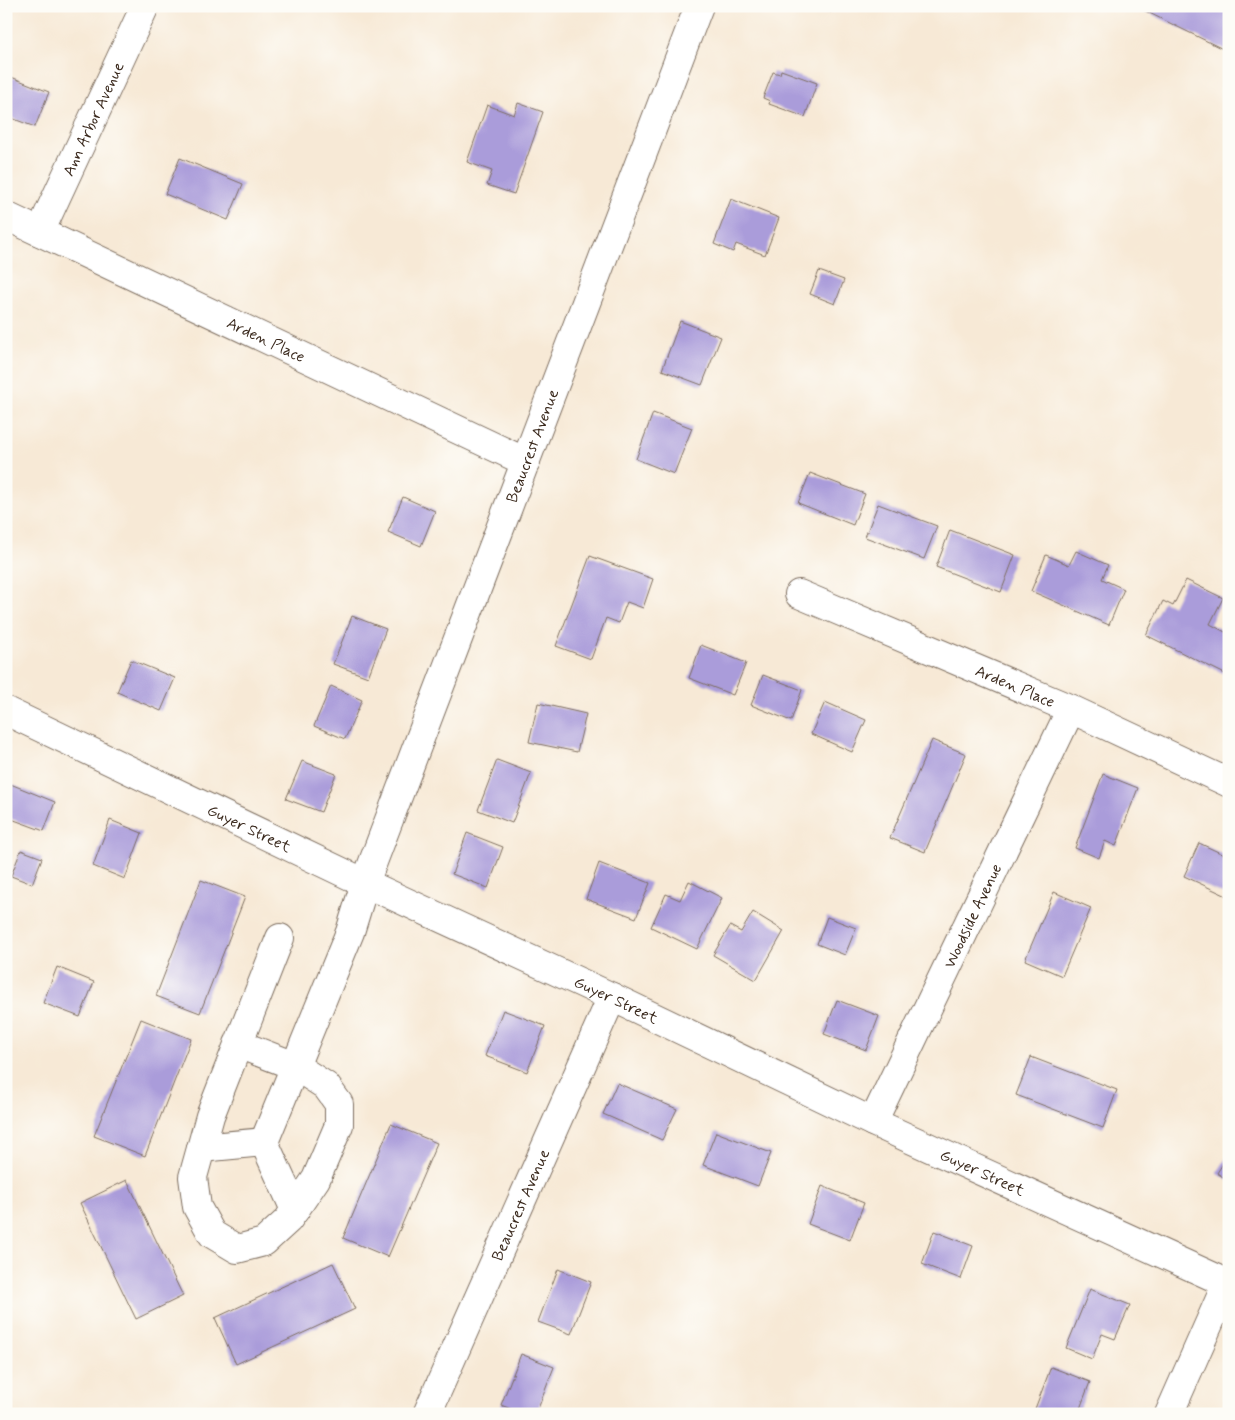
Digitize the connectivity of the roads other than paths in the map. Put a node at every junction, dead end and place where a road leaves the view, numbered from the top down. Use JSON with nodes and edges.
{"nodes":[{"id":1,"x":145,"y":6,"type":"edge"},
{"id":2,"x":699,"y":6,"type":"edge"},
{"id":3,"x":6,"y":216,"type":"edge"},
{"id":4,"x":40,"y":232,"type":"junction"},
{"id":5,"x":526,"y":462,"type":"junction"},
{"id":6,"x":799,"y":594,"type":"dead end"},
{"id":7,"x":1071,"y":709,"type":"junction"},
{"id":8,"x":6,"y":711,"type":"edge"},
{"id":9,"x":1229,"y":783,"type":"edge"},
{"id":10,"x":365,"y":883,"type":"junction"},
{"id":11,"x":280,"y":938,"type":"dead end"},
{"id":12,"x":612,"y":997,"type":"junction"},
{"id":13,"x":238,"y":1044,"type":"junction"},
{"id":14,"x":295,"y":1066,"type":"junction"},
{"id":15,"x":873,"y":1122,"type":"junction"},
{"id":16,"x":264,"y":1142,"type":"junction"},
{"id":17,"x":201,"y":1148,"type":"junction"},
{"id":18,"x":295,"y":1210,"type":"junction"},
{"id":19,"x":1228,"y":1284,"type":"edge"},
{"id":20,"x":427,"y":1414,"type":"edge"},
{"id":21,"x":1169,"y":1414,"type":"edge"}],
"edges":[{"from":1,"to":4,"type":"street","name":"Ann Arbor Avenue"},
{"from":2,"to":5,"type":"street","name":"Beaucrest Avenue"},
{"from":3,"to":4,"type":"street","name":"Arden Place"},
{"from":4,"to":5,"type":"street","name":"Arden Place"},
{"from":5,"to":10,"type":"street","name":"Beaucrest Avenue"},
{"from":6,"to":7,"type":"street","name":"Arden Place"},
{"from":7,"to":9,"type":"street","name":"Arden Place"},
{"from":7,"to":15,"type":"street","name":"Woodside Avenue"},
{"from":8,"to":10,"type":"street","name":"Guyer Street"},
{"from":10,"to":12,"type":"street","name":"Guyer Street"},
{"from":10,"to":14,"type":"street","name":"Beaucrest Avenue"},
{"from":11,"to":13,"type":"street"},
{"from":12,"to":15,"type":"street","name":"Guyer Street"},
{"from":12,"to":20,"type":"street","name":"Beaucrest Avenue"},
{"from":13,"to":14,"type":"street"},
{"from":13,"to":17,"type":"street"},
{"from":14,"to":16,"type":"street","name":"Beaucrest Avenue"},
{"from":14,"to":18,"type":"street"},
{"from":15,"to":19,"type":"street","name":"Guyer Street"},
{"from":16,"to":17,"type":"street"},
{"from":16,"to":18,"type":"street"},
{"from":17,"to":18,"type":"street"},
{"from":19,"to":21,"type":"street"}]}
